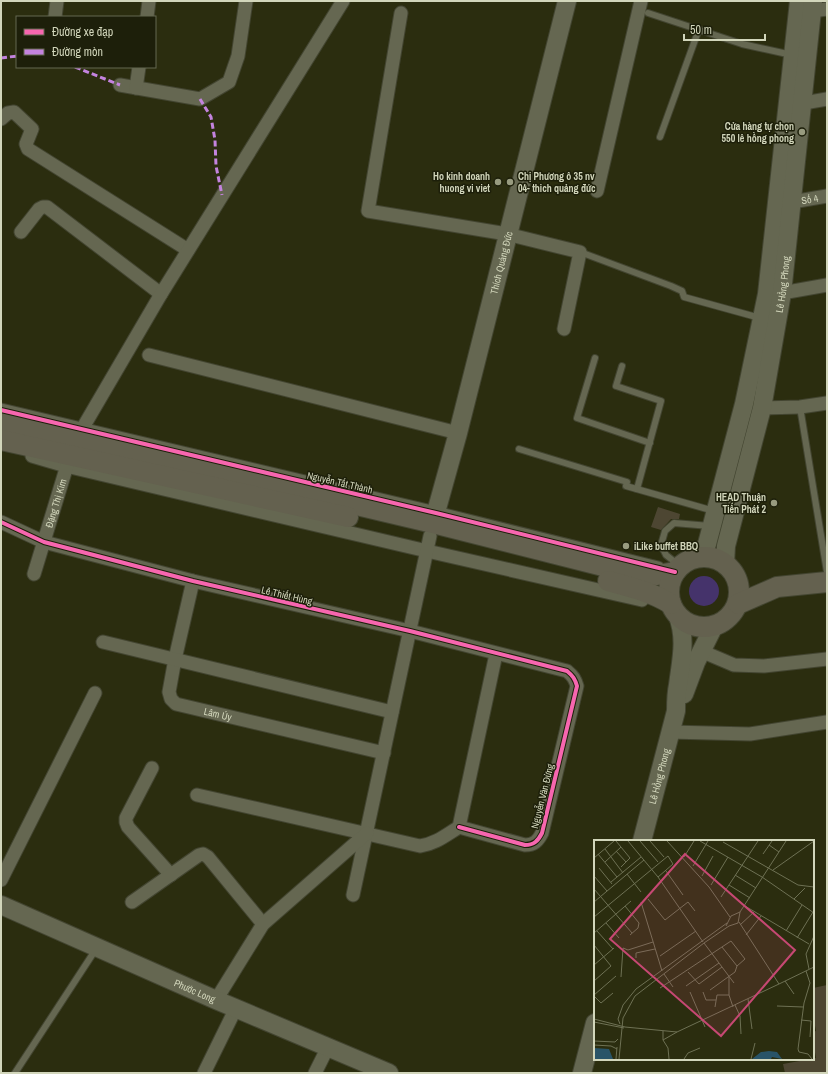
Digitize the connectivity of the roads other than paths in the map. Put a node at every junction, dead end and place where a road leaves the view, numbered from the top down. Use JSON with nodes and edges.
{"nodes":[{"id":1,"x":57,"y":1,"type":"edge"},
{"id":2,"x":149,"y":1,"type":"edge"},
{"id":3,"x":246,"y":1,"type":"edge"},
{"id":4,"x":343,"y":1,"type":"edge"},
{"id":5,"x":567,"y":1,"type":"edge"},
{"id":6,"x":641,"y":1,"type":"edge"},
{"id":7,"x":813,"y":5,"type":"edge"},
{"id":8,"x":648,"y":12,"type":"dead end"},
{"id":9,"x":401,"y":13,"type":"dead end"},
{"id":10,"x":55,"y":16,"type":"edge"},
{"id":11,"x":146,"y":16,"type":"edge"},
{"id":12,"x":698,"y":29,"type":"junction"},
{"id":13,"x":793,"y":56,"type":"junction"},
{"id":14,"x":139,"y":68,"type":"edge"},
{"id":15,"x":120,"y":85,"type":"dead end"},
{"id":16,"x":136,"y":88,"type":"junction"},
{"id":17,"x":827,"y":99,"type":"edge"},
{"id":18,"x":796,"y":102,"type":"junction"},
{"id":19,"x":1,"y":119,"type":"edge"},
{"id":20,"x":660,"y":137,"type":"dead end"},
{"id":21,"x":597,"y":190,"type":"dead end"},
{"id":22,"x":827,"y":196,"type":"edge"},
{"id":23,"x":792,"y":202,"type":"junction"},
{"id":24,"x":21,"y":232,"type":"dead end"},
{"id":25,"x":507,"y":234,"type":"junction"},
{"id":26,"x":188,"y":250,"type":"junction"},
{"id":27,"x":580,"y":252,"type":"junction"},
{"id":28,"x":827,"y":285,"type":"edge"},
{"id":29,"x":782,"y":293,"type":"junction"},
{"id":30,"x":161,"y":294,"type":"junction"},
{"id":31,"x":762,"y":318,"type":"junction"},
{"id":32,"x":564,"y":329,"type":"dead end"},
{"id":33,"x":149,"y":355,"type":"dead end"},
{"id":34,"x":595,"y":358,"type":"dead end"},
{"id":35,"x":622,"y":366,"type":"dead end"},
{"id":36,"x":827,"y":403,"type":"edge"},
{"id":37,"x":744,"y":404,"type":"junction"},
{"id":38,"x":800,"y":407,"type":"junction"},
{"id":39,"x":762,"y":408,"type":"junction"},
{"id":40,"x":1,"y":410,"type":"edge"},
{"id":41,"x":1,"y":421,"type":"edge"},
{"id":42,"x":458,"y":433,"type":"junction"},
{"id":43,"x":1,"y":440,"type":"edge"},
{"id":44,"x":650,"y":443,"type":"junction"},
{"id":45,"x":74,"y":447,"type":"junction"},
{"id":46,"x":1,"y":449,"type":"edge"},
{"id":47,"x":519,"y":449,"type":"dead end"},
{"id":48,"x":637,"y":489,"type":"junction"},
{"id":49,"x":713,"y":518,"type":"junction"},
{"id":50,"x":1,"y":522,"type":"edge"},
{"id":51,"x":431,"y":531,"type":"junction"},
{"id":52,"x":44,"y":542,"type":"junction"},
{"id":53,"x":699,"y":557,"type":"junction"},
{"id":54,"x":725,"y":564,"type":"junction"},
{"id":55,"x":678,"y":569,"type":"junction"},
{"id":56,"x":827,"y":572,"type":"edge"},
{"id":57,"x":34,"y":574,"type":"dead end"},
{"id":58,"x":737,"y":579,"type":"junction"},
{"id":59,"x":193,"y":582,"type":"junction"},
{"id":60,"x":827,"y":582,"type":"edge"},
{"id":61,"x":777,"y":587,"type":"junction"},
{"id":62,"x":738,"y":604,"type":"junction"},
{"id":63,"x":674,"y":609,"type":"junction"},
{"id":64,"x":714,"y":626,"type":"junction"},
{"id":65,"x":410,"y":631,"type":"junction"},
{"id":66,"x":103,"y":642,"type":"dead end"},
{"id":67,"x":701,"y":652,"type":"junction"},
{"id":68,"x":496,"y":654,"type":"junction"},
{"id":69,"x":175,"y":659,"type":"junction"},
{"id":70,"x":827,"y":659,"type":"edge"},
{"id":71,"x":572,"y":675,"type":"joint"},
{"id":72,"x":95,"y":693,"type":"dead end"},
{"id":73,"x":676,"y":711,"type":"junction"},
{"id":74,"x":392,"y":712,"type":"junction"},
{"id":75,"x":827,"y":722,"type":"edge"},
{"id":76,"x":670,"y":732,"type":"junction"},
{"id":77,"x":384,"y":753,"type":"junction"},
{"id":78,"x":152,"y":768,"type":"dead end"},
{"id":79,"x":197,"y":795,"type":"dead end"},
{"id":80,"x":459,"y":827,"type":"junction"},
{"id":81,"x":366,"y":833,"type":"junction"},
{"id":82,"x":642,"y":840,"type":"edge"},
{"id":83,"x":171,"y":875,"type":"junction"},
{"id":84,"x":1,"y":880,"type":"edge"},
{"id":85,"x":353,"y":895,"type":"dead end"},
{"id":86,"x":132,"y":902,"type":"dead end"},
{"id":87,"x":1,"y":905,"type":"edge"},
{"id":88,"x":263,"y":924,"type":"junction"},
{"id":89,"x":97,"y":947,"type":"junction"},
{"id":90,"x":216,"y":1000,"type":"junction"},
{"id":91,"x":236,"y":1008,"type":"junction"},
{"id":92,"x":594,"y":1027,"type":"edge"},
{"id":93,"x":328,"y":1047,"type":"junction"},
{"id":94,"x":15,"y":1073,"type":"edge"},
{"id":95,"x":204,"y":1073,"type":"edge"},
{"id":96,"x":315,"y":1073,"type":"edge"},
{"id":97,"x":389,"y":1073,"type":"edge"},
{"id":98,"x":582,"y":1073,"type":"edge"}],
"edges":[{"from":1,"to":10,"type":"street"},
{"from":2,"to":11,"type":"street"},
{"from":3,"to":16,"type":"street"},
{"from":4,"to":26,"type":"street","name":"Đặng Thị Kim"},
{"from":5,"to":25,"type":"main road","name":"Thích Quảng Đức"},
{"from":6,"to":21,"type":"street"},
{"from":7,"to":13,"type":"main road","name":"Lê Hồng Phong"},
{"from":7,"to":18,"type":"main road","name":"Lê Hồng Phong"},
{"from":8,"to":12,"type":"lane"},
{"from":9,"to":25,"type":"street"},
{"from":12,"to":13,"type":"lane"},
{"from":12,"to":20,"type":"lane"},
{"from":13,"to":18,"type":"main road","name":"Lê Hồng Phong"},
{"from":14,"to":16,"type":"street"},
{"from":15,"to":16,"type":"street"},
{"from":17,"to":18,"type":"street"},
{"from":18,"to":23,"type":"main road","name":"Lê Hồng Phong"},
{"from":18,"to":31,"type":"main road","name":"Lê Hồng Phong"},
{"from":19,"to":26,"type":"street"},
{"from":22,"to":23,"type":"street","name":"Số 4"},
{"from":23,"to":29,"type":"main road","name":"Lê Hồng Phong"},
{"from":24,"to":30,"type":"street"},
{"from":25,"to":27,"type":"street"},
{"from":25,"to":42,"type":"main road","name":"Thích Quảng Đức"},
{"from":26,"to":30,"type":"street","name":"Đặng Thị Kim"},
{"from":27,"to":31,"type":"lane"},
{"from":27,"to":32,"type":"street"},
{"from":28,"to":29,"type":"street"},
{"from":29,"to":39,"type":"main road","name":"Lê Hồng Phong"},
{"from":30,"to":45,"type":"street","name":"Đặng Thị Kim"},
{"from":31,"to":37,"type":"main road","name":"Lê Hồng Phong"},
{"from":33,"to":42,"type":"street"},
{"from":34,"to":44,"type":"lane"},
{"from":35,"to":44,"type":"lane"},
{"from":36,"to":38,"type":"street"},
{"from":37,"to":39,"type":"main road"},
{"from":37,"to":49,"type":"main road","name":"Lê Hồng Phong"},
{"from":38,"to":39,"type":"street"},
{"from":38,"to":56,"type":"lane"},
{"from":39,"to":54,"type":"main road","name":"Lê Hồng Phong"},
{"from":40,"to":45,"type":"street","name":"Nguyễn Tất Thành"},
{"from":41,"to":45,"type":"main road","name":"Nguyễn Tất Thành"},
{"from":42,"to":51,"type":"main road","name":"Thích Quảng Đức"},
{"from":43,"to":45,"type":"main road","name":"Nguyễn Tất Thành"},
{"from":44,"to":48,"type":"lane"},
{"from":45,"to":46,"type":"street","name":"Nguyễn Tất Thành"},
{"from":45,"to":51,"type":"main road","name":"Nguyễn Tất Thành"},
{"from":45,"to":51,"type":"street","name":"Nguyễn Tất Thành"},
{"from":45,"to":52,"type":"street","name":"Đặng Thị Kim"},
{"from":47,"to":48,"type":"lane"},
{"from":48,"to":49,"type":"lane"},
{"from":49,"to":53,"type":"main road","name":"Lê Hồng Phong"},
{"from":49,"to":55,"type":"lane"},
{"from":50,"to":52,"type":"street","name":"Lê Thiết Hùng"},
{"from":51,"to":55,"type":"main road","name":"Nguyễn Tất Thành"},
{"from":51,"to":63,"type":"main road","name":"Nguyễn Tất Thành"},
{"from":51,"to":65,"type":"street"},
{"from":52,"to":57,"type":"street","name":"Đặng Thị Kim"},
{"from":52,"to":59,"type":"street","name":"Lê Thiết Hùng"},
{"from":53,"to":54,"type":"main road"},
{"from":53,"to":55,"type":"main road"},
{"from":54,"to":58,"type":"main road"},
{"from":55,"to":63,"type":"main road"},
{"from":58,"to":61,"type":"main road"},
{"from":58,"to":62,"type":"main road"},
{"from":59,"to":65,"type":"street","name":"Lê Thiết Hùng"},
{"from":59,"to":69,"type":"street","name":"Lâm Úy"},
{"from":60,"to":61,"type":"main road"},
{"from":61,"to":62,"type":"main road"},
{"from":62,"to":64,"type":"main road"},
{"from":63,"to":64,"type":"main road"},
{"from":63,"to":73,"type":"main road","name":"Lê Hồng Phong"},
{"from":64,"to":67,"type":"main road","name":"Lê Hồng Phong"},
{"from":65,"to":68,"type":"street","name":"Lê Thiết Hùng"},
{"from":65,"to":74,"type":"street"},
{"from":66,"to":69,"type":"street"},
{"from":67,"to":70,"type":"street"},
{"from":67,"to":73,"type":"main road","name":"Lê Hồng Phong"},
{"from":68,"to":71,"type":"street","name":"Lê Thiết Hùng"},
{"from":68,"to":80,"type":"street"},
{"from":69,"to":74,"type":"street"},
{"from":69,"to":77,"type":"street","name":"Lâm Úy"},
{"from":71,"to":80,"type":"street","name":"Nguyễn Văn Đừng"},
{"from":72,"to":84,"type":"street"},
{"from":73,"to":76,"type":"main road","name":"Lê Hồng Phong"},
{"from":74,"to":77,"type":"street"},
{"from":75,"to":76,"type":"street"},
{"from":76,"to":82,"type":"main road","name":"Lê Hồng Phong"},
{"from":77,"to":81,"type":"street"},
{"from":78,"to":83,"type":"street"},
{"from":79,"to":81,"type":"street"},
{"from":80,"to":81,"type":"street"},
{"from":81,"to":85,"type":"street"},
{"from":81,"to":88,"type":"street"},
{"from":83,"to":86,"type":"street"},
{"from":83,"to":88,"type":"street"},
{"from":87,"to":89,"type":"main road","name":"Phước Long"},
{"from":88,"to":90,"type":"street"},
{"from":89,"to":90,"type":"main road","name":"Phước Long"},
{"from":89,"to":94,"type":"lane"},
{"from":90,"to":91,"type":"main road","name":"Phước Long"},
{"from":91,"to":93,"type":"main road","name":"Phước Long"},
{"from":91,"to":95,"type":"street"},
{"from":92,"to":98,"type":"main road"},
{"from":93,"to":96,"type":"street"},
{"from":93,"to":97,"type":"main road","name":"Phước Long"}]}
